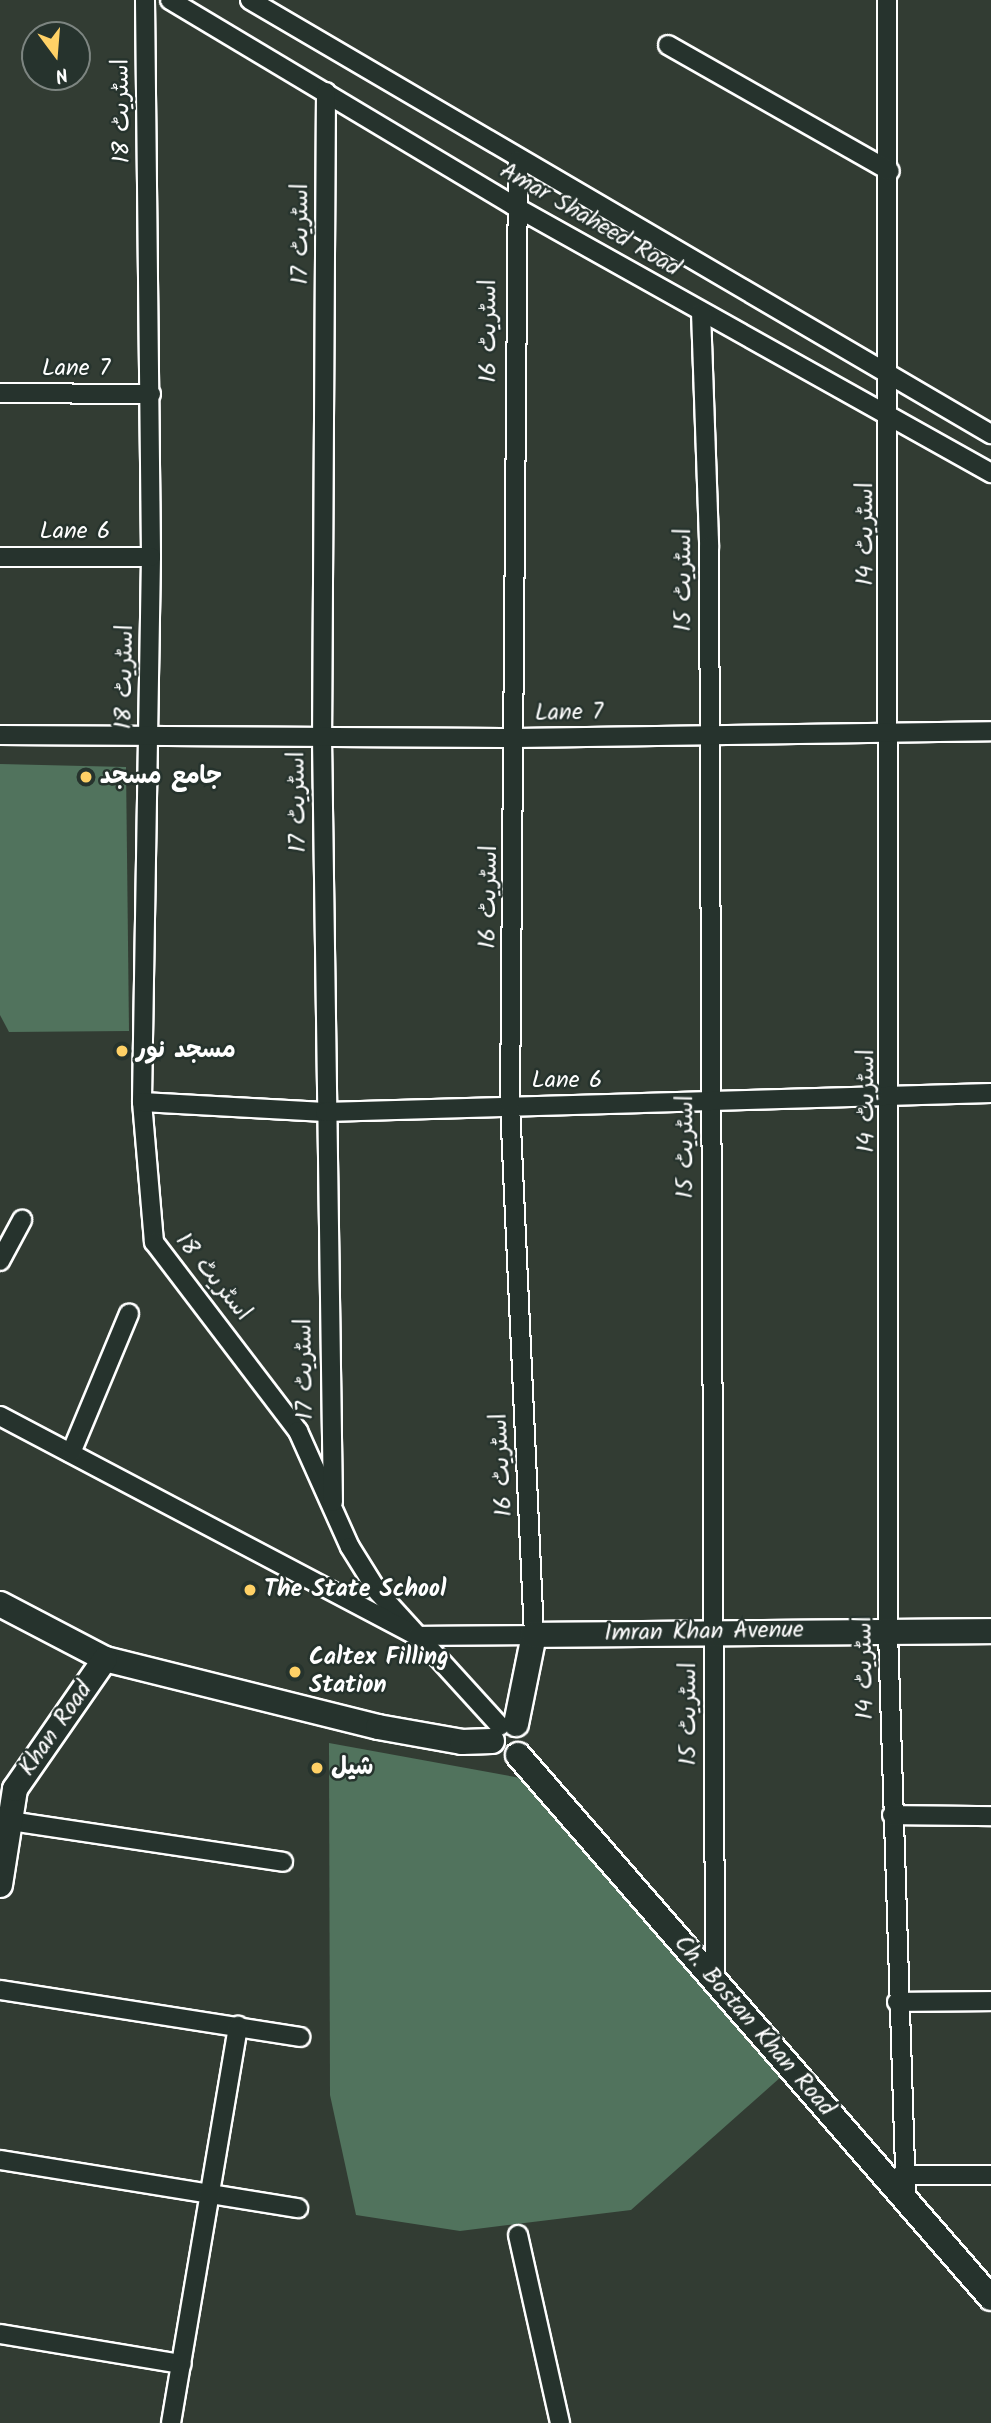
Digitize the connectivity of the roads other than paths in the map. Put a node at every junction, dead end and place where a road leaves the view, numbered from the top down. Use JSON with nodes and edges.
{"nodes":[{"id":1,"x":145,"y":0,"type":"edge"},
{"id":2,"x":170,"y":0,"type":"edge"},
{"id":3,"x":250,"y":0,"type":"edge"},
{"id":4,"x":887,"y":0,"type":"edge"},
{"id":5,"x":668,"y":46,"type":"dead end"},
{"id":6,"x":326,"y":92,"type":"junction"},
{"id":7,"x":518,"y":160,"type":"junction"},
{"id":8,"x":890,"y":171,"type":"junction"},
{"id":9,"x":514,"y":206,"type":"junction"},
{"id":10,"x":701,"y":312,"type":"junction"},
{"id":11,"x":892,"y":379,"type":"junction"},
{"id":12,"x":0,"y":393,"type":"edge"},
{"id":13,"x":151,"y":394,"type":"junction"},
{"id":14,"x":889,"y":418,"type":"junction"},
{"id":15,"x":991,"y":434,"type":"edge"},
{"id":16,"x":991,"y":473,"type":"edge"},
{"id":17,"x":0,"y":557,"type":"edge"},
{"id":18,"x":151,"y":557,"type":"junction"},
{"id":19,"x":991,"y":731,"type":"edge"},
{"id":20,"x":0,"y":735,"type":"edge"},
{"id":21,"x":149,"y":735,"type":"junction"},
{"id":22,"x":890,"y":735,"type":"junction"},
{"id":23,"x":708,"y":736,"type":"junction"},
{"id":24,"x":322,"y":738,"type":"junction"},
{"id":25,"x":516,"y":738,"type":"junction"},
{"id":26,"x":991,"y":1093,"type":"edge"},
{"id":27,"x":892,"y":1098,"type":"junction"},
{"id":28,"x":142,"y":1102,"type":"junction"},
{"id":29,"x":710,"y":1104,"type":"junction"},
{"id":30,"x":510,"y":1105,"type":"junction"},
{"id":31,"x":325,"y":1112,"type":"junction"},
{"id":32,"x":22,"y":1220,"type":"dead end"},
{"id":33,"x":0,"y":1261,"type":"edge"},
{"id":34,"x":129,"y":1314,"type":"dead end"},
{"id":35,"x":0,"y":1416,"type":"edge"},
{"id":36,"x":71,"y":1453,"type":"junction"},
{"id":37,"x":333,"y":1511,"type":"junction"},
{"id":38,"x":0,"y":1604,"type":"edge"},
{"id":39,"x":991,"y":1631,"type":"edge"},
{"id":40,"x":713,"y":1632,"type":"junction"},
{"id":41,"x":888,"y":1632,"type":"junction"},
{"id":42,"x":534,"y":1635,"type":"junction"},
{"id":43,"x":416,"y":1636,"type":"junction"},
{"id":44,"x":105,"y":1659,"type":"junction"},
{"id":45,"x":503,"y":1730,"type":"junction"},
{"id":46,"x":892,"y":1815,"type":"junction"},
{"id":47,"x":991,"y":1816,"type":"edge"},
{"id":48,"x":10,"y":1821,"type":"junction"},
{"id":49,"x":283,"y":1862,"type":"dead end"},
{"id":50,"x":0,"y":1885,"type":"edge"},
{"id":51,"x":715,"y":1981,"type":"junction"},
{"id":52,"x":0,"y":1990,"type":"edge"},
{"id":53,"x":991,"y":2001,"type":"edge"},
{"id":54,"x":897,"y":2002,"type":"junction"},
{"id":55,"x":238,"y":2026,"type":"junction"},
{"id":56,"x":300,"y":2037,"type":"dead end"},
{"id":57,"x":0,"y":2160,"type":"edge"},
{"id":58,"x":901,"y":2175,"type":"junction"},
{"id":59,"x":991,"y":2175,"type":"edge"},
{"id":60,"x":210,"y":2194,"type":"junction"},
{"id":61,"x":907,"y":2202,"type":"junction"},
{"id":62,"x":298,"y":2208,"type":"dead end"},
{"id":63,"x":519,"y":2235,"type":"dead end"},
{"id":64,"x":991,"y":2298,"type":"edge"},
{"id":65,"x":0,"y":2334,"type":"edge"},
{"id":66,"x":182,"y":2364,"type":"junction"},
{"id":67,"x":171,"y":2423,"type":"edge"},
{"id":68,"x":560,"y":2423,"type":"edge"}],
"edges":[{"from":1,"to":13,"type":"street","name":"اسٹریٹ 18"},
{"from":2,"to":6,"type":"street","name":"Amar Shaheed Road"},
{"from":3,"to":7,"type":"street","name":"Amar Shaheed Road"},
{"from":4,"to":8,"type":"street","name":"اسٹریٹ 14"},
{"from":5,"to":8,"type":"street"},
{"from":6,"to":9,"type":"street","name":"Amar Shaheed Road"},
{"from":6,"to":24,"type":"street","name":"اسٹریٹ 17"},
{"from":7,"to":9,"type":"street","name":"اسٹریٹ 16"},
{"from":7,"to":11,"type":"street","name":"Amar Shaheed Road"},
{"from":8,"to":11,"type":"street","name":"اسٹریٹ 14"},
{"from":9,"to":10,"type":"street","name":"Amar Shaheed Road"},
{"from":9,"to":25,"type":"street","name":"اسٹریٹ 16"},
{"from":10,"to":14,"type":"street","name":"Amar Shaheed Road"},
{"from":10,"to":23,"type":"street","name":"اسٹریٹ 15"},
{"from":11,"to":14,"type":"street","name":"اسٹریٹ 14"},
{"from":11,"to":15,"type":"street","name":"Amar Shaheed Road"},
{"from":12,"to":13,"type":"street","name":"Lane 7"},
{"from":13,"to":18,"type":"street","name":"اسٹریٹ 18"},
{"from":14,"to":16,"type":"street","name":"Amar Shaheed Road"},
{"from":14,"to":22,"type":"street","name":"اسٹریٹ 14"},
{"from":17,"to":18,"type":"street","name":"Lane 6"},
{"from":18,"to":21,"type":"street","name":"اسٹریٹ 18"},
{"from":19,"to":22,"type":"street","name":"Lane 7"},
{"from":20,"to":21,"type":"street","name":"Lane 7"},
{"from":21,"to":24,"type":"street","name":"Lane 7"},
{"from":21,"to":28,"type":"street","name":"اسٹریٹ 18"},
{"from":22,"to":23,"type":"street","name":"Lane 7"},
{"from":22,"to":27,"type":"street","name":"اسٹریٹ 14"},
{"from":23,"to":25,"type":"street","name":"Lane 7"},
{"from":23,"to":29,"type":"street","name":"اسٹریٹ 15"},
{"from":24,"to":25,"type":"street","name":"Lane 7"},
{"from":24,"to":31,"type":"street","name":"اسٹریٹ 17"},
{"from":25,"to":30,"type":"street","name":"اسٹریٹ 16"},
{"from":26,"to":27,"type":"street","name":"Lane 6"},
{"from":27,"to":29,"type":"street","name":"Lane 6"},
{"from":27,"to":41,"type":"street","name":"اسٹریٹ 14"},
{"from":28,"to":31,"type":"street","name":"Lane 6"},
{"from":28,"to":37,"type":"street","name":"اسٹریٹ 18"},
{"from":29,"to":30,"type":"street","name":"Lane 6"},
{"from":29,"to":40,"type":"street","name":"اسٹریٹ 15"},
{"from":30,"to":31,"type":"street","name":"Lane 6"},
{"from":30,"to":42,"type":"street","name":"اسٹریٹ 16"},
{"from":31,"to":37,"type":"street","name":"اسٹریٹ 17"},
{"from":32,"to":33,"type":"street"},
{"from":34,"to":36,"type":"street"},
{"from":35,"to":36,"type":"street"},
{"from":36,"to":43,"type":"street"},
{"from":37,"to":43,"type":"street","name":"اسٹریٹ 18"},
{"from":38,"to":44,"type":"main road"},
{"from":39,"to":41,"type":"main road","name":"Imran Khan Avenue"},
{"from":40,"to":41,"type":"main road","name":"Imran Khan Avenue"},
{"from":40,"to":42,"type":"main road","name":"Imran Khan Avenue"},
{"from":40,"to":51,"type":"street","name":"اسٹریٹ 15"},
{"from":41,"to":46,"type":"street","name":"اسٹریٹ 14"},
{"from":42,"to":43,"type":"street","name":"Imran Khan Avenue"},
{"from":42,"to":45,"type":"main road"},
{"from":43,"to":45,"type":"street","name":"اسٹریٹ 18"},
{"from":44,"to":45,"type":"main road"},
{"from":44,"to":48,"type":"main road","name":"Khan Road"},
{"from":45,"to":51,"type":"main road","name":"Ch. Bostan Khan Road"},
{"from":46,"to":47,"type":"street"},
{"from":46,"to":54,"type":"street","name":"اسٹریٹ 14"},
{"from":48,"to":49,"type":"street"},
{"from":48,"to":50,"type":"main road","name":"Khan Road"},
{"from":51,"to":61,"type":"main road","name":"Ch. Bostan Khan Road"},
{"from":52,"to":55,"type":"street"},
{"from":53,"to":54,"type":"street"},
{"from":54,"to":58,"type":"street","name":"اسٹریٹ 14"},
{"from":55,"to":56,"type":"street"},
{"from":55,"to":60,"type":"street"},
{"from":57,"to":60,"type":"street"},
{"from":58,"to":59,"type":"street"},
{"from":58,"to":61,"type":"street","name":"اسٹریٹ 14"},
{"from":60,"to":62,"type":"street"},
{"from":60,"to":66,"type":"street"},
{"from":61,"to":64,"type":"main road","name":"Ch. Bostan Khan Road"},
{"from":63,"to":68,"type":"street"},
{"from":65,"to":66,"type":"street"},
{"from":66,"to":67,"type":"street"}]}
